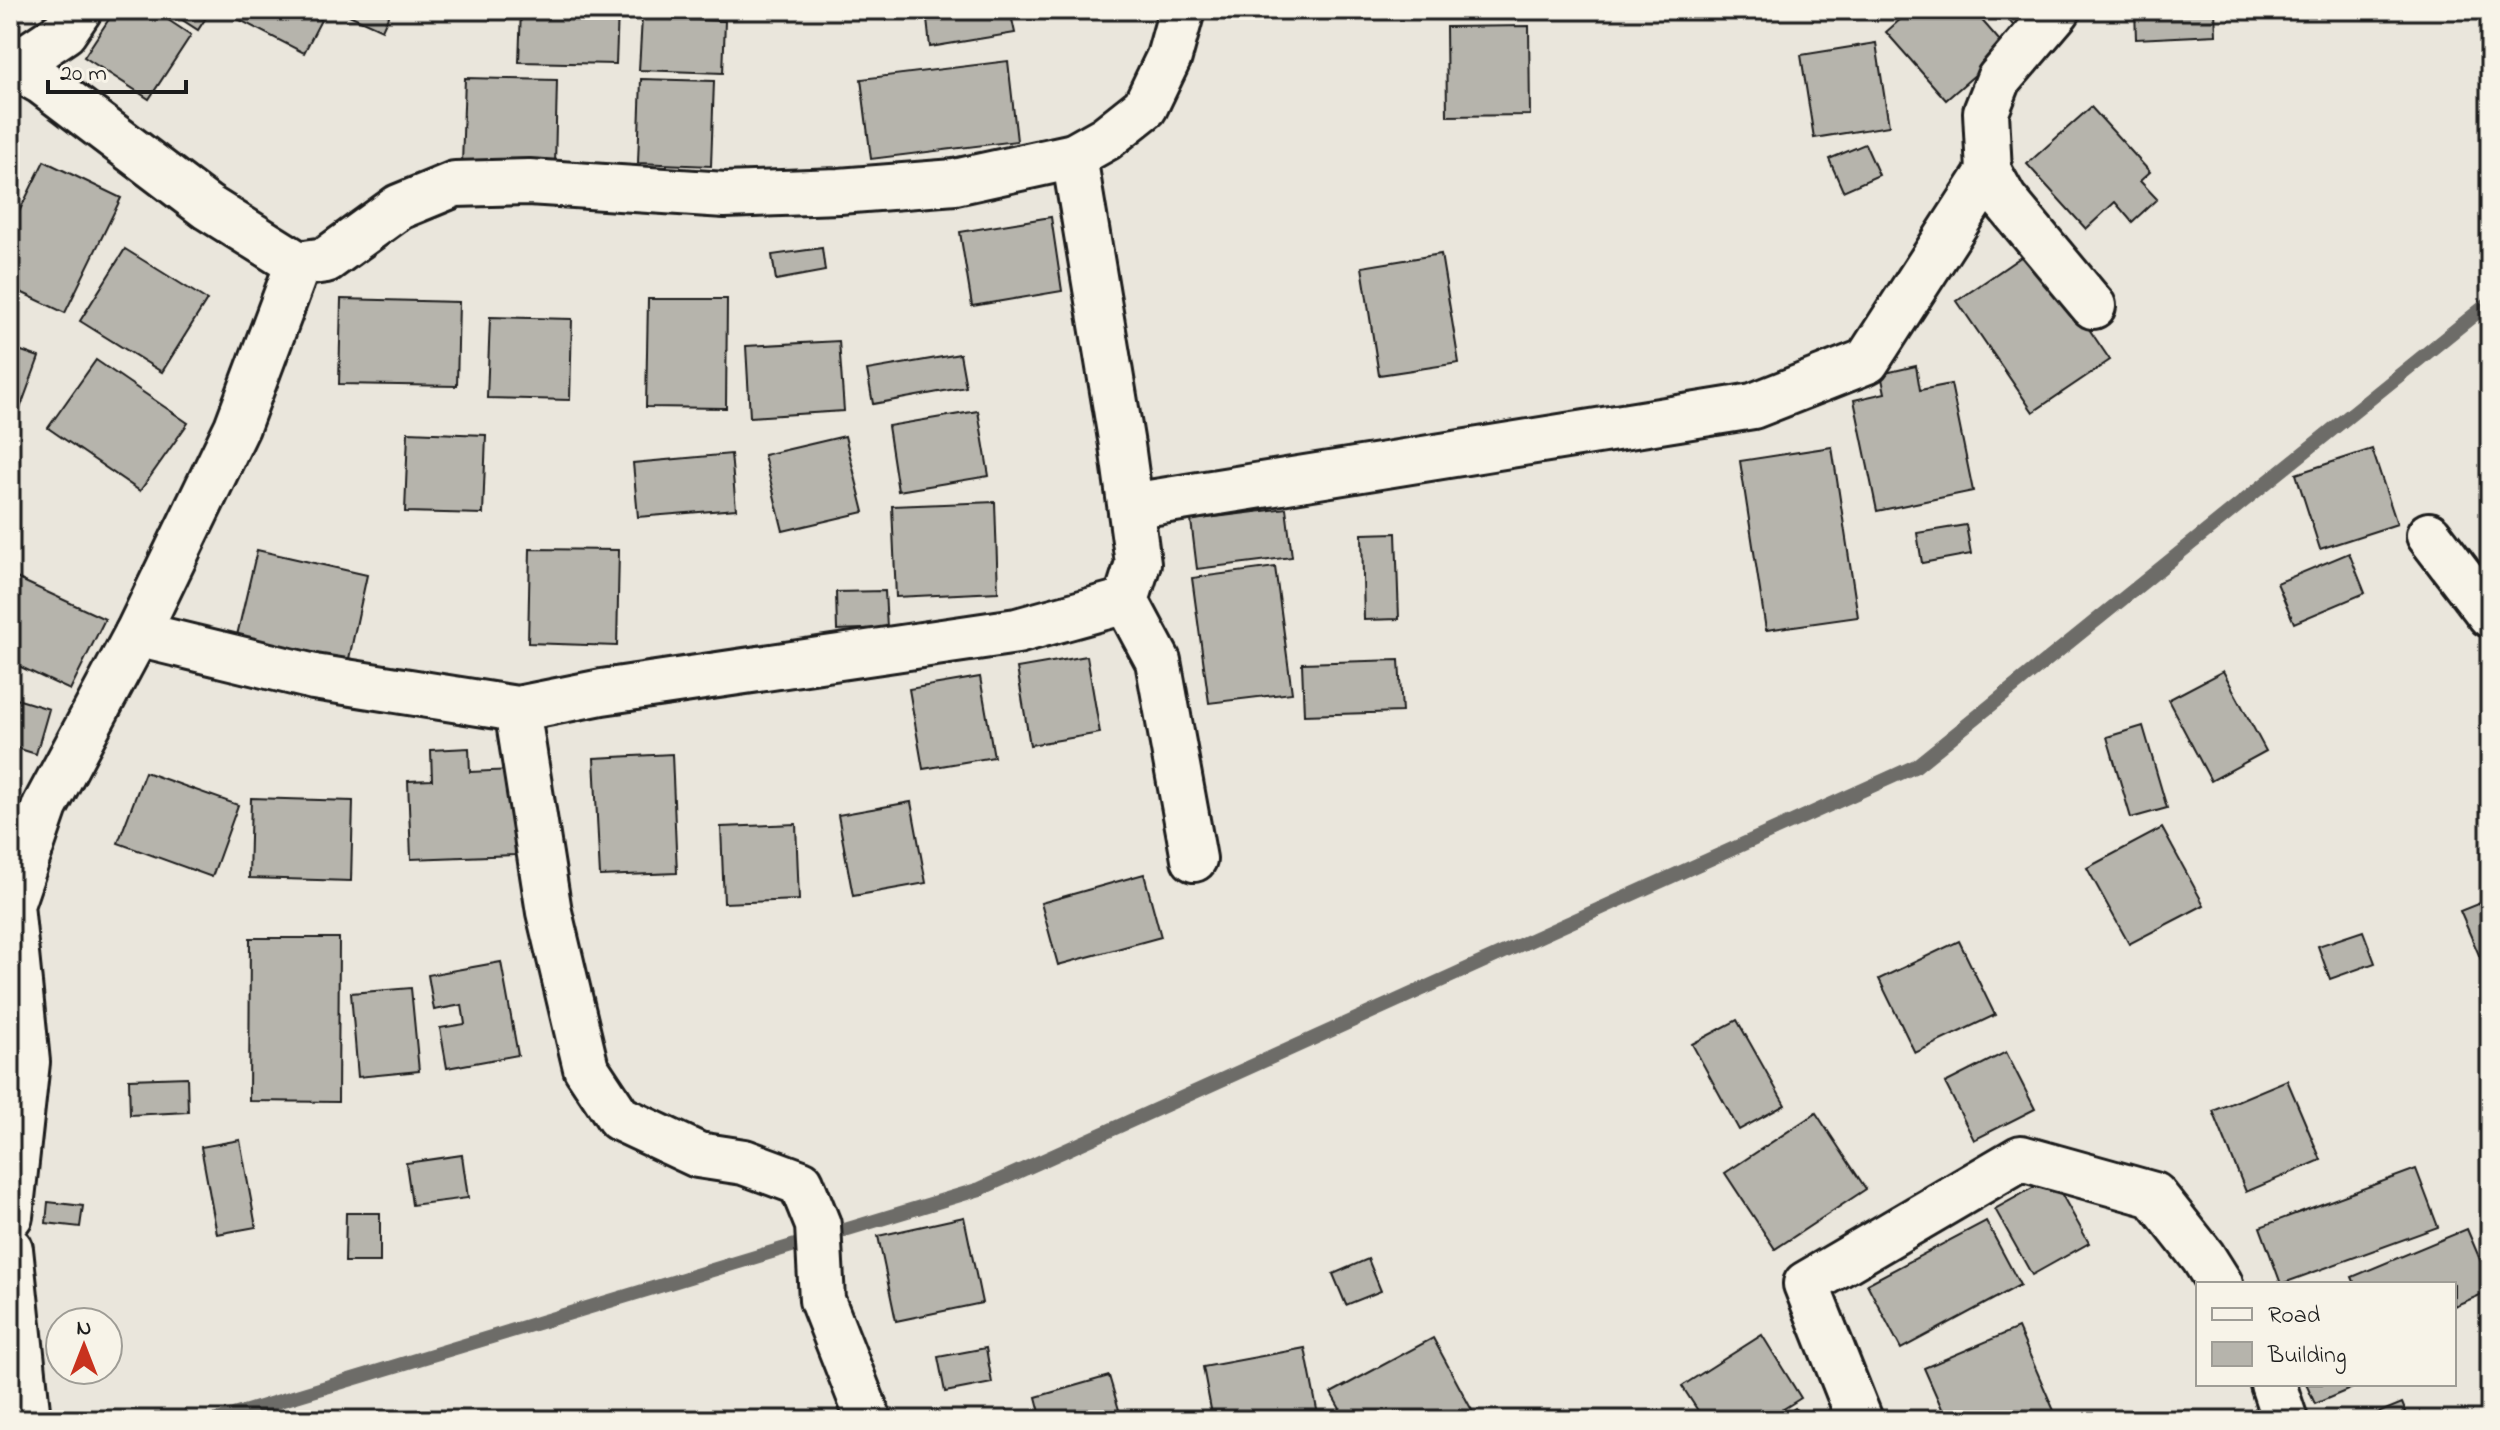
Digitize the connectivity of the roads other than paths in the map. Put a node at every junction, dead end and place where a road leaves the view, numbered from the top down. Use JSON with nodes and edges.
{"nodes":[{"id":1,"x":79,"y":10,"type":"edge"},
{"id":2,"x":1182,"y":10,"type":"edge"},
{"id":3,"x":2058,"y":10,"type":"edge"},
{"id":4,"x":11,"y":67,"type":"edge"},
{"id":5,"x":1074,"y":156,"type":"junction"},
{"id":6,"x":1989,"y":172,"type":"junction"},
{"id":7,"x":298,"y":264,"type":"junction"},
{"id":8,"x":2093,"y":306,"type":"dead end"},
{"id":9,"x":1131,"y":506,"type":"junction"},
{"id":10,"x":2429,"y":535,"type":"dead end"},
{"id":11,"x":1126,"y":601,"type":"junction"},
{"id":12,"x":2490,"y":615,"type":"edge"},
{"id":13,"x":137,"y":634,"type":"junction"},
{"id":14,"x":517,"y":709,"type":"junction"},
{"id":15,"x":1194,"y":859,"type":"dead end"},
{"id":16,"x":10,"y":1216,"type":"edge"},
{"id":17,"x":10,"y":1249,"type":"edge"},
{"id":18,"x":2219,"y":1282,"type":"edge"},
{"id":19,"x":2274,"y":1386,"type":"edge"},
{"id":20,"x":28,"y":1420,"type":"edge"},
{"id":21,"x":869,"y":1420,"type":"edge"},
{"id":22,"x":1860,"y":1420,"type":"edge"},
{"id":23,"x":2285,"y":1420,"type":"edge"}],
"edges":[{"from":1,"to":4,"type":"street"},
{"from":2,"to":5,"type":"street"},
{"from":3,"to":6,"type":"street"},
{"from":4,"to":7,"type":"street"},
{"from":5,"to":7,"type":"street"},
{"from":5,"to":9,"type":"street"},
{"from":6,"to":8,"type":"street"},
{"from":6,"to":9,"type":"street"},
{"from":7,"to":13,"type":"street"},
{"from":9,"to":11,"type":"street"},
{"from":10,"to":12,"type":"street"},
{"from":11,"to":14,"type":"street"},
{"from":11,"to":15,"type":"street"},
{"from":13,"to":14,"type":"street"},
{"from":13,"to":16,"type":"street"},
{"from":14,"to":21,"type":"street"},
{"from":17,"to":20,"type":"street"},
{"from":18,"to":22,"type":"street"},
{"from":19,"to":23,"type":"street"}]}
